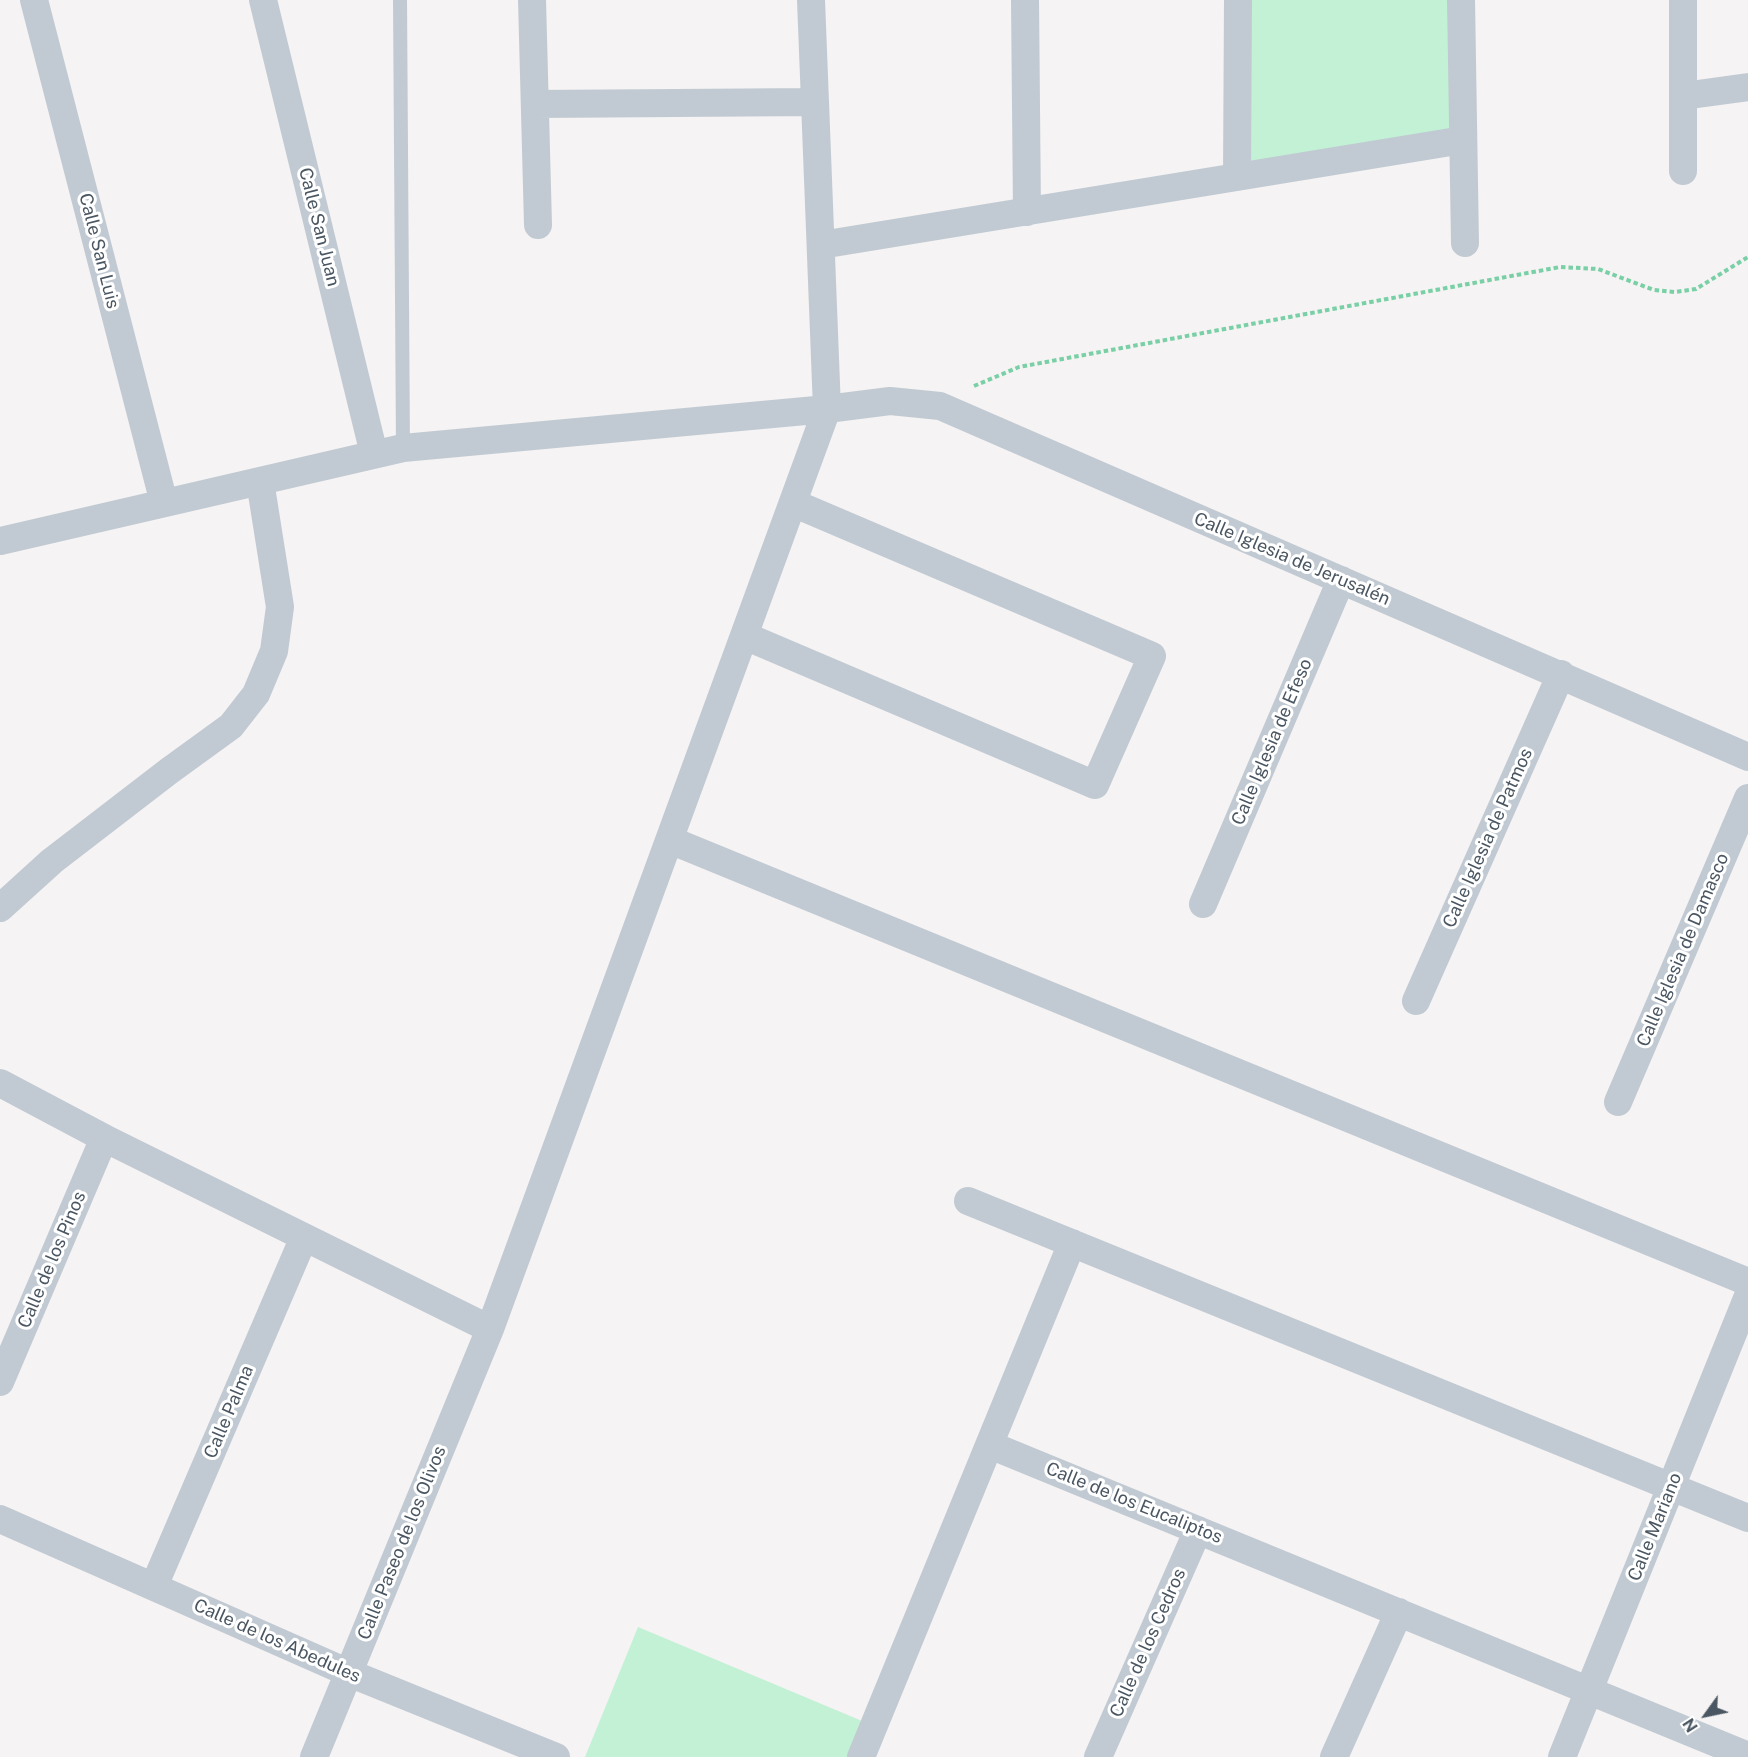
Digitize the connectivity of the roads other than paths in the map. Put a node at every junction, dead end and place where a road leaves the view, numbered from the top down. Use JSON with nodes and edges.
{"nodes":[{"id":1,"x":34,"y":0,"type":"edge"},
{"id":2,"x":263,"y":0,"type":"edge"},
{"id":3,"x":400,"y":0,"type":"edge"},
{"id":4,"x":532,"y":0,"type":"edge"},
{"id":5,"x":811,"y":0,"type":"edge"},
{"id":6,"x":1025,"y":0,"type":"edge"},
{"id":7,"x":1238,"y":0,"type":"edge"},
{"id":8,"x":1461,"y":0,"type":"edge"},
{"id":9,"x":1683,"y":0,"type":"edge"},
{"id":10,"x":1748,"y":87,"type":"edge"},
{"id":11,"x":1683,"y":96,"type":"junction"},
{"id":12,"x":815,"y":102,"type":"junction"},
{"id":13,"x":535,"y":104,"type":"junction"},
{"id":14,"x":1463,"y":140,"type":"junction"},
{"id":15,"x":1683,"y":171,"type":"dead end"},
{"id":16,"x":1237,"y":177,"type":"junction"},
{"id":17,"x":1027,"y":212,"type":"junction"},
{"id":18,"x":538,"y":225,"type":"dead end"},
{"id":19,"x":1465,"y":243,"type":"dead end"},
{"id":20,"x":821,"y":245,"type":"junction"},
{"id":21,"x":827,"y":409,"type":"junction"},
{"id":22,"x":403,"y":448,"type":"junction"},
{"id":23,"x":374,"y":454,"type":"junction"},
{"id":24,"x":260,"y":481,"type":"junction"},
{"id":25,"x":164,"y":503,"type":"junction"},
{"id":26,"x":793,"y":503,"type":"junction"},
{"id":27,"x":0,"y":541,"type":"edge"},
{"id":28,"x":1341,"y":580,"type":"junction"},
{"id":29,"x":745,"y":636,"type":"junction"},
{"id":30,"x":1561,"y":674,"type":"junction"},
{"id":31,"x":1748,"y":757,"type":"edge"},
{"id":32,"x":1748,"y":798,"type":"edge"},
{"id":33,"x":670,"y":840,"type":"junction"},
{"id":34,"x":1203,"y":904,"type":"dead end"},
{"id":35,"x":0,"y":909,"type":"edge"},
{"id":36,"x":1416,"y":1001,"type":"dead end"},
{"id":37,"x":0,"y":1083,"type":"edge"},
{"id":38,"x":1618,"y":1102,"type":"dead end"},
{"id":39,"x":104,"y":1138,"type":"junction"},
{"id":40,"x":968,"y":1201,"type":"dead end"},
{"id":41,"x":304,"y":1237,"type":"junction"},
{"id":42,"x":1072,"y":1242,"type":"junction"},
{"id":43,"x":1748,"y":1282,"type":"edge"},
{"id":44,"x":1748,"y":1296,"type":"edge"},
{"id":45,"x":490,"y":1329,"type":"junction"},
{"id":46,"x":0,"y":1382,"type":"edge"},
{"id":47,"x":990,"y":1445,"type":"junction"},
{"id":48,"x":1672,"y":1486,"type":"junction"},
{"id":49,"x":1748,"y":1518,"type":"edge"},
{"id":50,"x":0,"y":1519,"type":"edge"},
{"id":51,"x":1198,"y":1530,"type":"junction"},
{"id":52,"x":154,"y":1586,"type":"junction"},
{"id":53,"x":1399,"y":1612,"type":"junction"},
{"id":54,"x":349,"y":1673,"type":"junction"},
{"id":55,"x":1589,"y":1690,"type":"junction"},
{"id":56,"x":1748,"y":1756,"type":"edge"},
{"id":57,"x":314,"y":1757,"type":"edge"},
{"id":58,"x":556,"y":1757,"type":"edge"},
{"id":59,"x":861,"y":1757,"type":"edge"},
{"id":60,"x":1098,"y":1757,"type":"edge"},
{"id":61,"x":1334,"y":1757,"type":"edge"},
{"id":62,"x":1562,"y":1757,"type":"edge"}],
"edges":[{"from":1,"to":25,"type":"street","name":"Calle San Luis"},
{"from":2,"to":23,"type":"street","name":"Calle San Juan"},
{"from":3,"to":22,"type":"lane"},
{"from":4,"to":13,"type":"street"},
{"from":5,"to":12,"type":"street"},
{"from":6,"to":17,"type":"street"},
{"from":7,"to":16,"type":"street"},
{"from":8,"to":14,"type":"street"},
{"from":9,"to":11,"type":"street"},
{"from":10,"to":11,"type":"street"},
{"from":11,"to":15,"type":"street"},
{"from":12,"to":13,"type":"street"},
{"from":12,"to":20,"type":"street"},
{"from":13,"to":18,"type":"street"},
{"from":14,"to":16,"type":"street"},
{"from":14,"to":19,"type":"street"},
{"from":16,"to":17,"type":"street"},
{"from":17,"to":20,"type":"street"},
{"from":20,"to":21,"type":"street"},
{"from":21,"to":22,"type":"street","name":"Calle Iglesia de Jerusalén"},
{"from":21,"to":26,"type":"street","name":"Calle Paseo de los Olivos"},
{"from":21,"to":28,"type":"street","name":"Calle Iglesia de Jerusalén"},
{"from":22,"to":23,"type":"street","name":"Calle Iglesia de Jerusalén"},
{"from":23,"to":24,"type":"street","name":"Calle Iglesia de Jerusalén"},
{"from":24,"to":25,"type":"street","name":"Calle Iglesia de Jerusalén"},
{"from":24,"to":35,"type":"street"},
{"from":25,"to":27,"type":"street","name":"Calle Iglesia de Jerusalén"},
{"from":26,"to":29,"type":"street","name":"Calle Paseo de los Olivos"},
{"from":26,"to":29,"type":"street"},
{"from":28,"to":30,"type":"street","name":"Calle Iglesia de Jerusalén"},
{"from":28,"to":34,"type":"street","name":"Calle Iglesia de Efeso"},
{"from":29,"to":33,"type":"street","name":"Calle Paseo de los Olivos"},
{"from":30,"to":31,"type":"street","name":"Calle Iglesia de Jerusalén"},
{"from":30,"to":36,"type":"street","name":"Calle Iglesia de Patmos"},
{"from":32,"to":38,"type":"street","name":"Calle Iglesia de Damasco"},
{"from":33,"to":43,"type":"street"},
{"from":33,"to":45,"type":"street","name":"Calle Paseo de los Olivos"},
{"from":37,"to":39,"type":"street"},
{"from":39,"to":41,"type":"street"},
{"from":39,"to":46,"type":"street","name":"Calle de los Pinos"},
{"from":40,"to":42,"type":"street"},
{"from":41,"to":45,"type":"street"},
{"from":41,"to":52,"type":"street","name":"Calle Palma"},
{"from":42,"to":47,"type":"street"},
{"from":42,"to":48,"type":"street"},
{"from":44,"to":48,"type":"street","name":"Calle Mariano"},
{"from":45,"to":54,"type":"street","name":"Calle Paseo de los Olivos"},
{"from":47,"to":51,"type":"street","name":"Calle de los Eucaliptos"},
{"from":47,"to":59,"type":"street"},
{"from":48,"to":49,"type":"street"},
{"from":48,"to":55,"type":"street","name":"Calle Mariano"},
{"from":50,"to":52,"type":"street","name":"Calle de los Abedules"},
{"from":51,"to":53,"type":"street","name":"Calle de los Eucaliptos"},
{"from":51,"to":60,"type":"street","name":"Calle de los Cedros"},
{"from":52,"to":54,"type":"street","name":"Calle de los Abedules"},
{"from":53,"to":55,"type":"street","name":"Calle de los Eucaliptos"},
{"from":53,"to":61,"type":"street"},
{"from":54,"to":57,"type":"street","name":"Calle Paseo de los Olivos"},
{"from":54,"to":58,"type":"street","name":"Calle de los Abedules"},
{"from":55,"to":56,"type":"street","name":"Calle de los Eucaliptos"},
{"from":55,"to":62,"type":"street","name":"Calle Mariano"}]}
